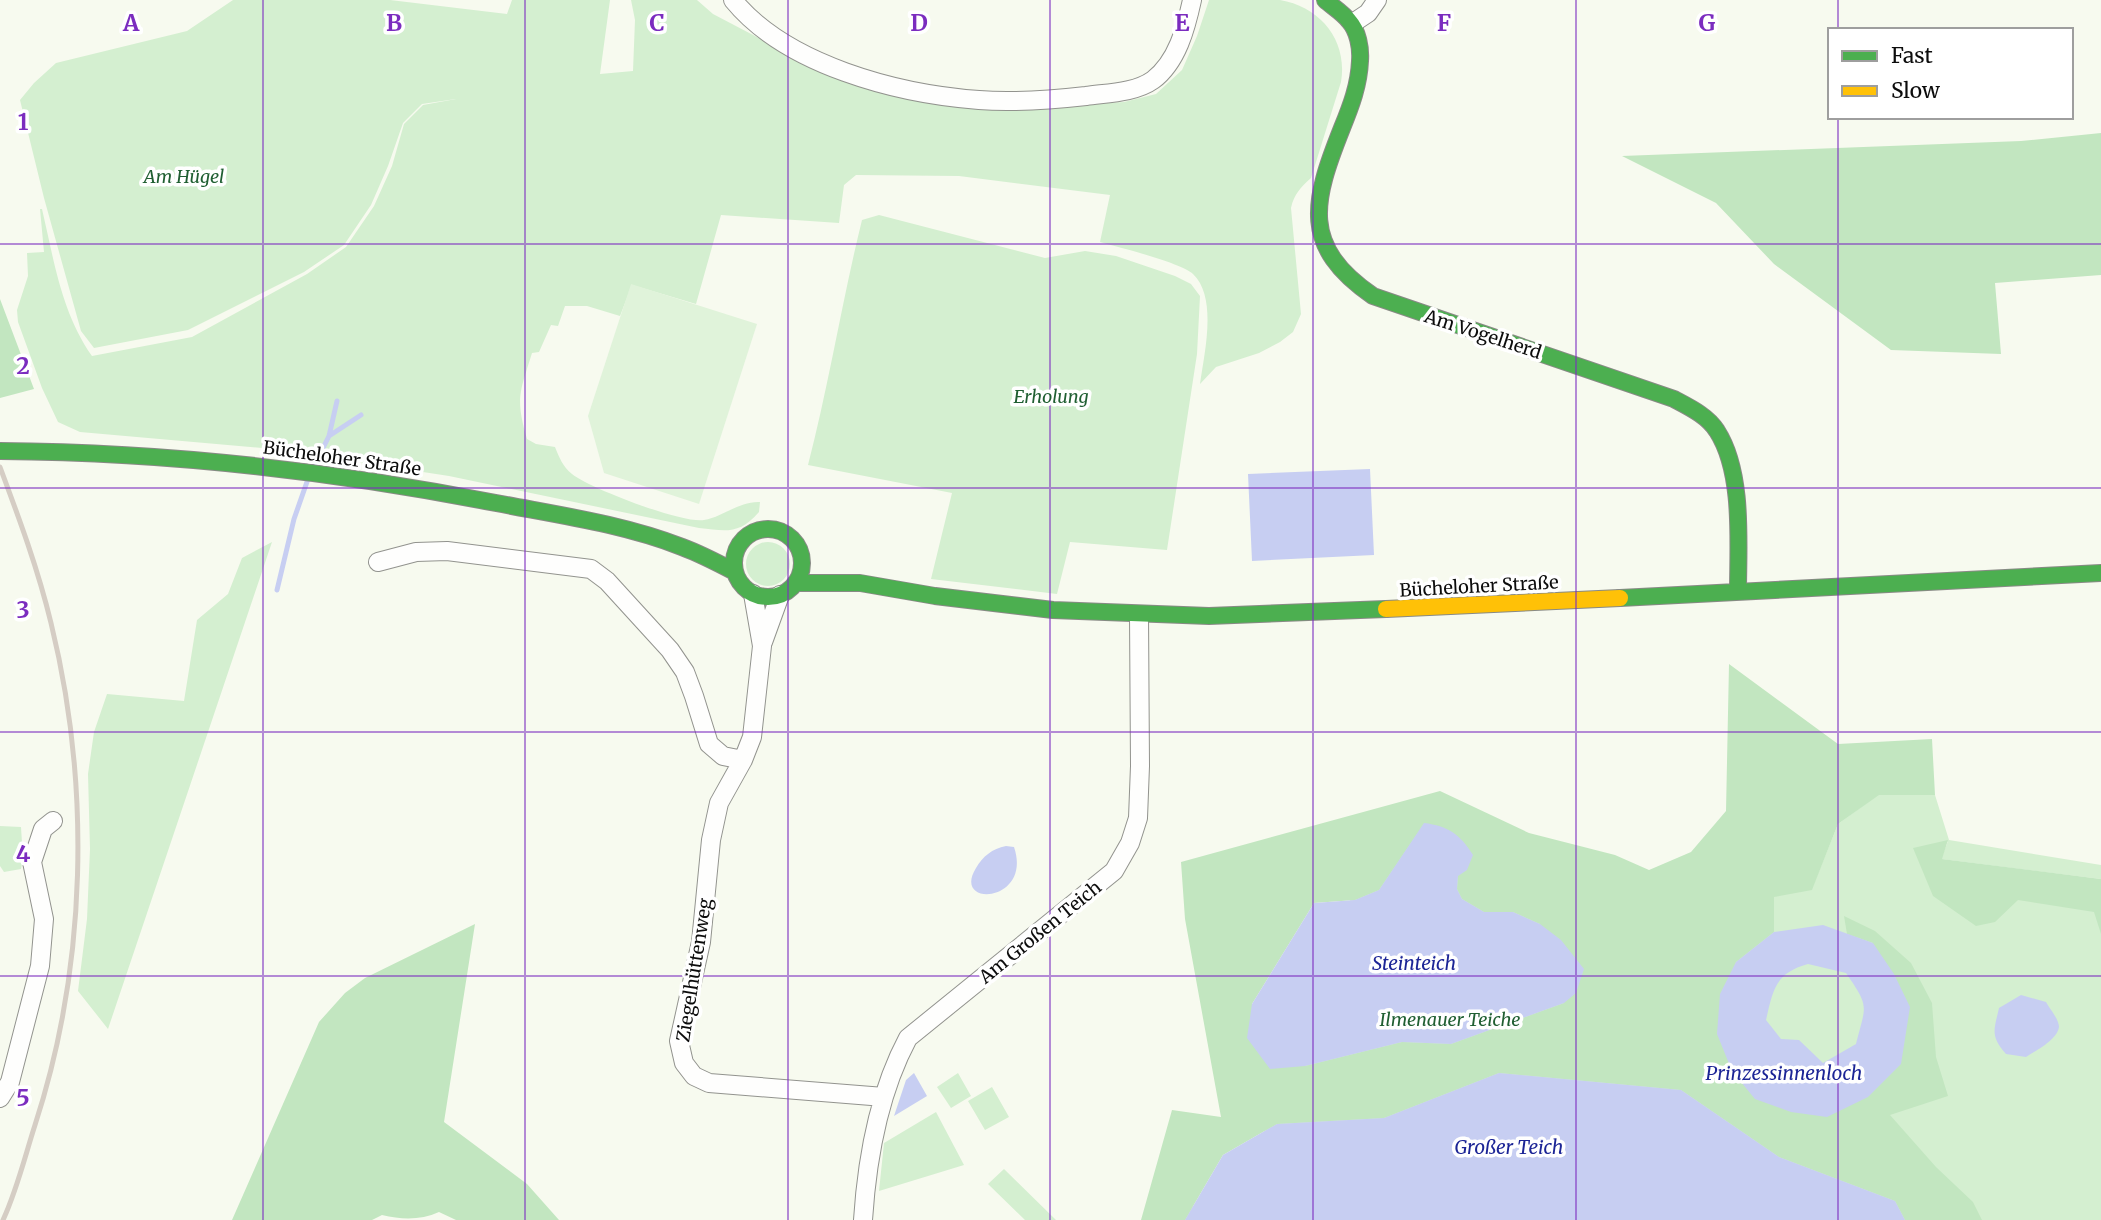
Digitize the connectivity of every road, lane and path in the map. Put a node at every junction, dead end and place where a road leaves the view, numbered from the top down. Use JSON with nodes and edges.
{"nodes":[{"id":1,"x":733,"y":0,"type":"edge"},
{"id":2,"x":1192,"y":0,"type":"edge"},
{"id":3,"x":1325,"y":0,"type":"edge"},
{"id":4,"x":1377,"y":0,"type":"edge"},
{"id":5,"x":1353,"y":23,"type":"junction"},
{"id":6,"x":0,"y":451,"type":"edge"},
{"id":7,"x":674,"y":543,"type":"junction"},
{"id":8,"x":727,"y":544,"type":"junction"},
{"id":9,"x":814,"y":561,"type":"junction"},
{"id":10,"x":378,"y":562,"type":"dead end"},
{"id":11,"x":735,"y":572,"type":"junction"},
{"id":12,"x":2101,"y":573,"type":"edge"},
{"id":13,"x":795,"y":583,"type":"junction"},
{"id":14,"x":860,"y":583,"type":"junction"},
{"id":15,"x":1738,"y":592,"type":"junction"},
{"id":16,"x":753,"y":594,"type":"junction"},
{"id":17,"x":780,"y":595,"type":"junction"},
{"id":18,"x":1139,"y":615,"type":"junction"},
{"id":19,"x":762,"y":646,"type":"junction"},
{"id":20,"x":743,"y":760,"type":"junction"},
{"id":21,"x":52,"y":821,"type":"dead end"},
{"id":22,"x":884,"y":1097,"type":"junction"},
{"id":23,"x":0,"y":1098,"type":"edge"},
{"id":24,"x":863,"y":1220,"type":"edge"}],
"edges":[{"from":1,"to":2,"type":"street"},
{"from":3,"to":5,"type":"main road"},
{"from":4,"to":5,"type":"street"},
{"from":5,"to":15,"type":"main road","name":"Am Vogelherd"},
{"from":6,"to":7,"type":"main road","name":"Bücheloher Straße"},
{"from":7,"to":8,"type":"main road","name":"Bücheloher Straße"},
{"from":7,"to":11,"type":"main road","name":"Bücheloher Straße"},
{"from":8,"to":9,"type":"main road","name":"Bücheloher Straße"},
{"from":8,"to":11,"type":"main road"},
{"from":9,"to":13,"type":"main road"},
{"from":9,"to":14,"type":"main road","name":"Bücheloher Straße"},
{"from":10,"to":20,"type":"street"},
{"from":11,"to":16,"type":"main road","name":"Bücheloher Straße"},
{"from":12,"to":15,"type":"main road","name":"Bücheloher Straße"},
{"from":13,"to":14,"type":"main road","name":"Bücheloher Straße"},
{"from":13,"to":17,"type":"main road"},
{"from":14,"to":18,"type":"main road","name":"Bücheloher Straße"},
{"from":15,"to":18,"type":"main road","name":"Bücheloher Straße"},
{"from":16,"to":17,"type":"main road"},
{"from":16,"to":19,"type":"street","name":"Ziegelhüttenweg"},
{"from":17,"to":19,"type":"street","name":"Ziegelhüttenweg"},
{"from":18,"to":22,"type":"street","name":"Am Großen Teich"},
{"from":19,"to":20,"type":"street","name":"Ziegelhüttenweg"},
{"from":20,"to":22,"type":"street","name":"Ziegelhüttenweg"},
{"from":21,"to":23,"type":"street"},
{"from":22,"to":24,"type":"street","name":"Am Großen Teich"}]}
